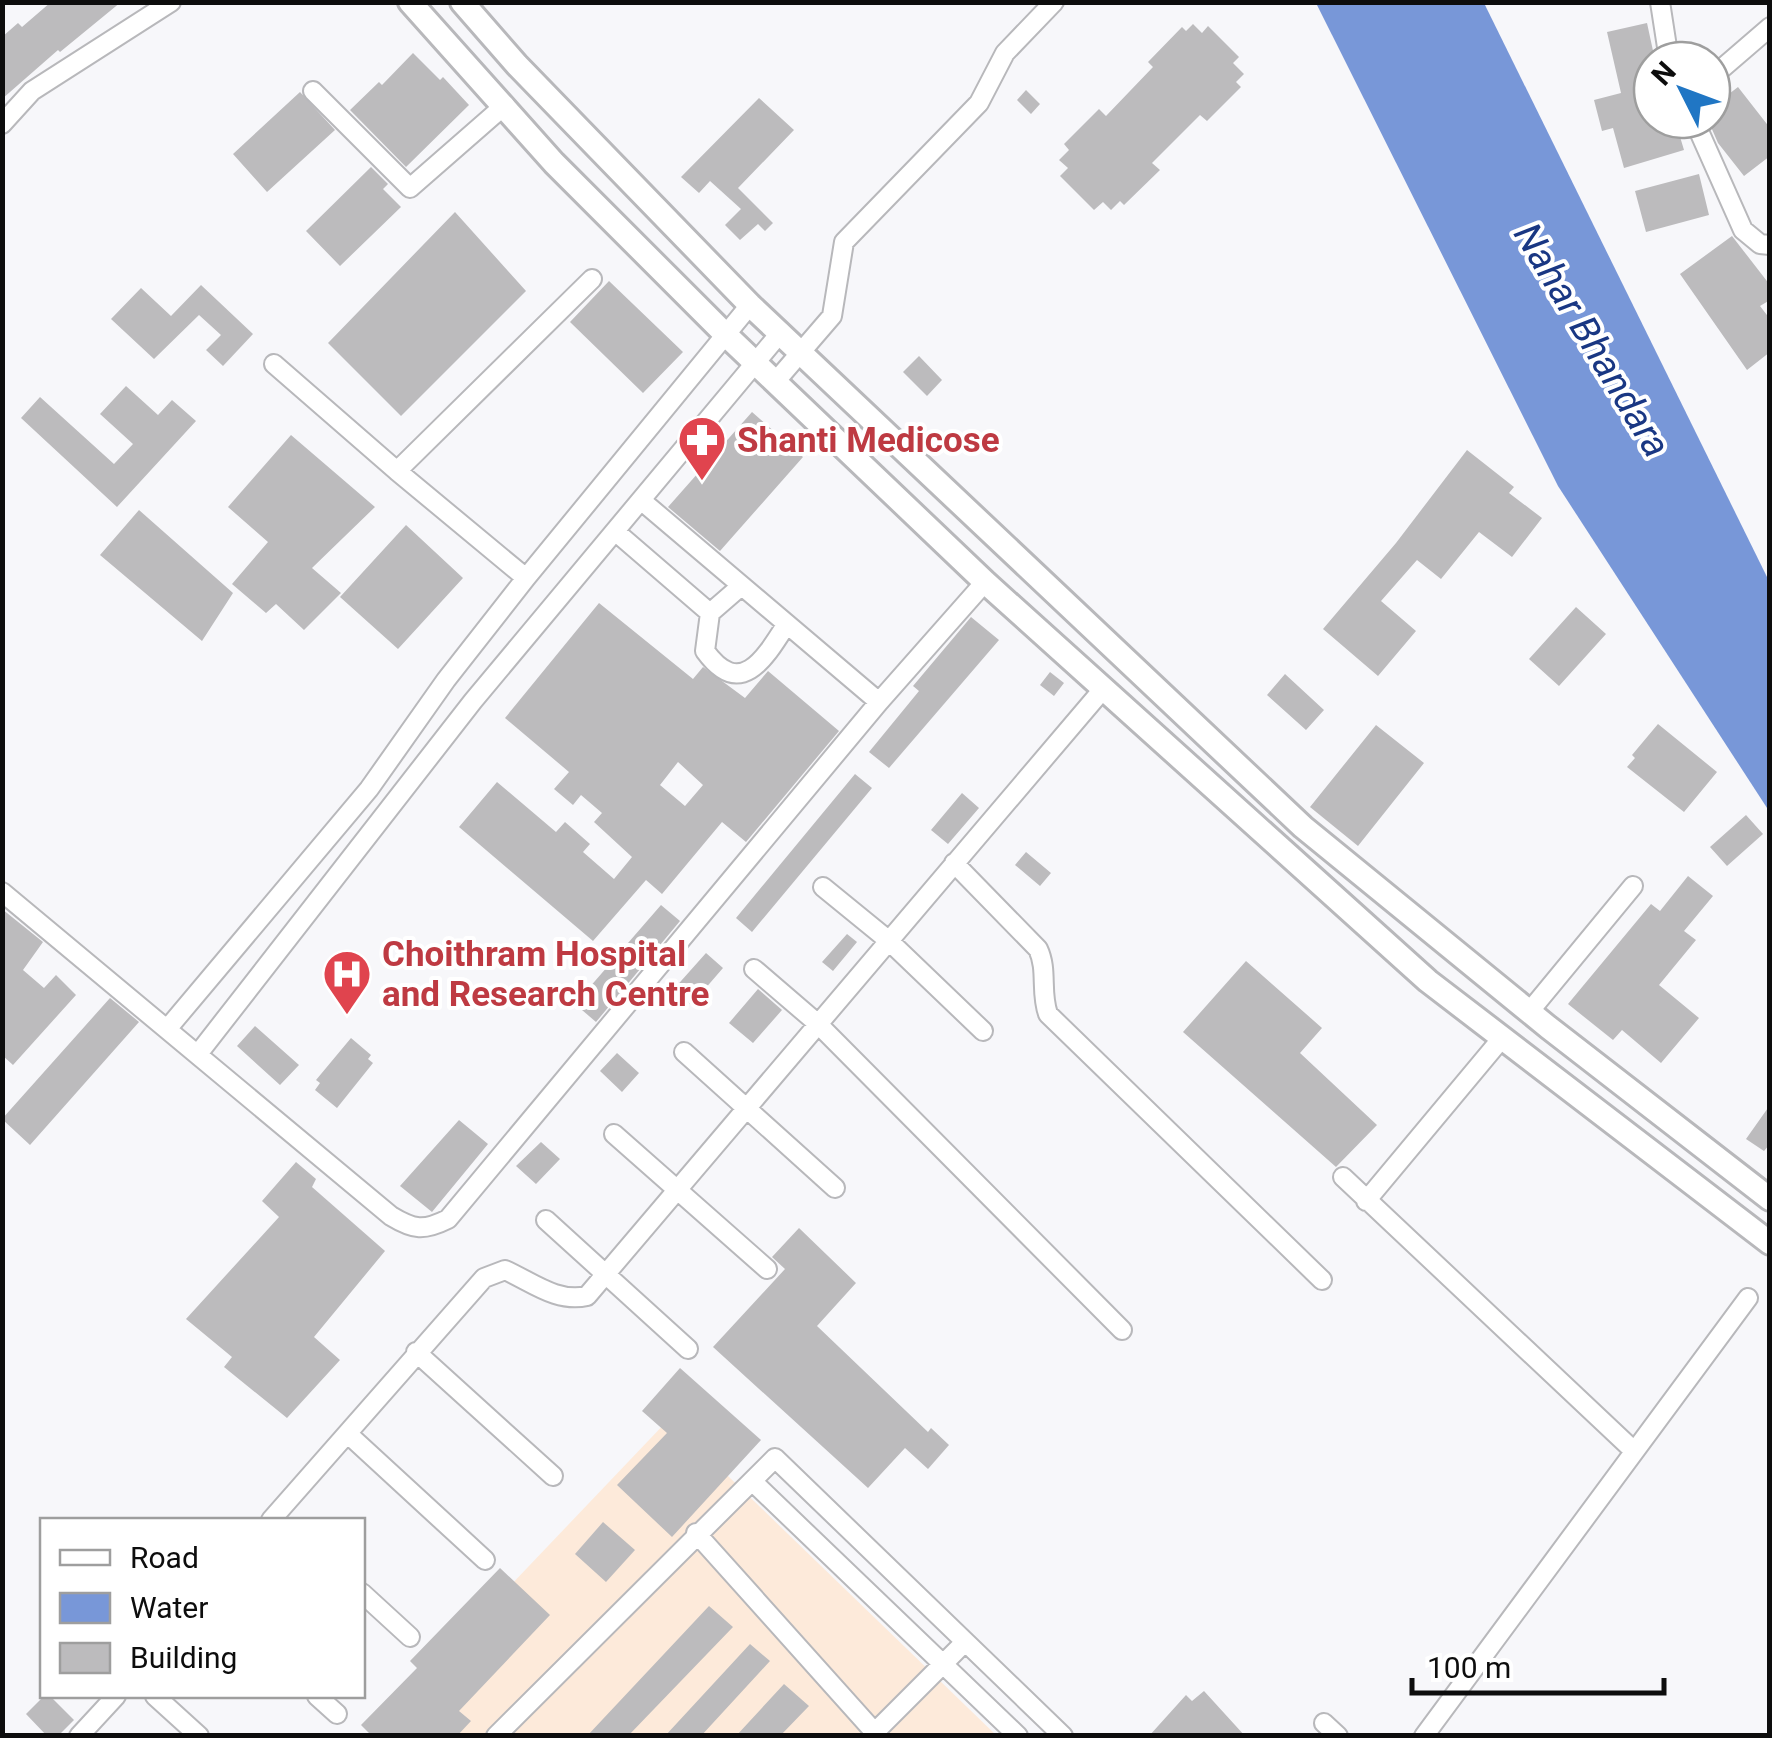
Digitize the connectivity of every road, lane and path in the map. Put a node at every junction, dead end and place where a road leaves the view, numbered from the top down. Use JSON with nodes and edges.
{"nodes":[{"id":1,"x":171,"y":2,"type":"edge"},
{"id":2,"x":410,"y":2,"type":"edge"},
{"id":3,"x":462,"y":2,"type":"edge"},
{"id":4,"x":1054,"y":2,"type":"edge"},
{"id":5,"x":1660,"y":2,"type":"edge"},
{"id":6,"x":1770,"y":27,"type":"edge"},
{"id":7,"x":1666,"y":40,"type":"edge"},
{"id":8,"x":1732,"y":60,"type":"edge"},
{"id":9,"x":313,"y":92,"type":"dead end"},
{"id":10,"x":505,"y":105,"type":"junction"},
{"id":11,"x":2,"y":124,"type":"edge"},
{"id":12,"x":1703,"y":140,"type":"edge"},
{"id":13,"x":1770,"y":245,"type":"edge"},
{"id":14,"x":592,"y":280,"type":"dead end"},
{"id":15,"x":750,"y":305,"type":"junction"},
{"id":16,"x":781,"y":332,"type":"junction"},
{"id":17,"x":726,"y":335,"type":"junction"},
{"id":18,"x":802,"y":351,"type":"junction"},
{"id":19,"x":754,"y":361,"type":"junction"},
{"id":20,"x":274,"y":364,"type":"dead end"},
{"id":21,"x":776,"y":381,"type":"junction"},
{"id":22,"x":396,"y":472,"type":"junction"},
{"id":23,"x":642,"y":501,"type":"junction"},
{"id":24,"x":616,"y":532,"type":"junction"},
{"id":25,"x":526,"y":578,"type":"junction"},
{"id":26,"x":985,"y":582,"type":"junction"},
{"id":27,"x":740,"y":587,"type":"junction"},
{"id":28,"x":710,"y":613,"type":"junction"},
{"id":29,"x":786,"y":625,"type":"junction"},
{"id":30,"x":446,"y":680,"type":"junction"},
{"id":31,"x":1104,"y":688,"type":"junction"},
{"id":32,"x":473,"y":702,"type":"junction"},
{"id":33,"x":878,"y":702,"type":"junction"},
{"id":34,"x":954,"y":863,"type":"junction"},
{"id":35,"x":1633,"y":886,"type":"dead end"},
{"id":36,"x":823,"y":887,"type":"dead end"},
{"id":37,"x":2,"y":892,"type":"edge"},
{"id":38,"x":888,"y":940,"type":"junction"},
{"id":39,"x":754,"y":969,"type":"dead end"},
{"id":40,"x":1529,"y":1012,"type":"junction"},
{"id":41,"x":817,"y":1022,"type":"junction"},
{"id":42,"x":168,"y":1028,"type":"junction"},
{"id":43,"x":983,"y":1030,"type":"dead end"},
{"id":44,"x":1502,"y":1038,"type":"junction"},
{"id":45,"x":684,"y":1052,"type":"dead end"},
{"id":46,"x":198,"y":1054,"type":"junction"},
{"id":47,"x":745,"y":1108,"type":"junction"},
{"id":48,"x":614,"y":1134,"type":"dead end"},
{"id":49,"x":1343,"y":1177,"type":"dead end"},
{"id":50,"x":835,"y":1188,"type":"dead end"},
{"id":51,"x":677,"y":1190,"type":"junction"},
{"id":52,"x":1770,"y":1198,"type":"edge"},
{"id":53,"x":1366,"y":1201,"type":"junction"},
{"id":54,"x":546,"y":1220,"type":"dead end"},
{"id":55,"x":1770,"y":1243,"type":"edge"},
{"id":56,"x":767,"y":1269,"type":"dead end"},
{"id":57,"x":607,"y":1274,"type":"junction"},
{"id":58,"x":1322,"y":1280,"type":"dead end"},
{"id":59,"x":1748,"y":1298,"type":"dead end"},
{"id":60,"x":1122,"y":1330,"type":"dead end"},
{"id":61,"x":688,"y":1348,"type":"dead end"},
{"id":62,"x":416,"y":1352,"type":"junction"},
{"id":63,"x":348,"y":1434,"type":"junction"},
{"id":64,"x":1634,"y":1450,"type":"junction"},
{"id":65,"x":553,"y":1476,"type":"dead end"},
{"id":66,"x":752,"y":1481,"type":"junction"},
{"id":67,"x":277,"y":1518,"type":"edge"},
{"id":68,"x":696,"y":1533,"type":"junction"},
{"id":69,"x":484,"y":1560,"type":"dead end"},
{"id":70,"x":365,"y":1596,"type":"edge"},
{"id":71,"x":410,"y":1636,"type":"dead end"},
{"id":72,"x":965,"y":1642,"type":"junction"},
{"id":73,"x":943,"y":1666,"type":"junction"},
{"id":74,"x":114,"y":1698,"type":"edge"},
{"id":75,"x":157,"y":1698,"type":"edge"},
{"id":76,"x":319,"y":1698,"type":"edge"},
{"id":77,"x":337,"y":1714,"type":"dead end"},
{"id":78,"x":875,"y":1734,"type":"edge"},
{"id":79,"x":79,"y":1736,"type":"edge"},
{"id":80,"x":199,"y":1736,"type":"edge"},
{"id":81,"x":496,"y":1736,"type":"edge"},
{"id":82,"x":1018,"y":1736,"type":"edge"},
{"id":83,"x":1063,"y":1736,"type":"edge"},
{"id":84,"x":1424,"y":1736,"type":"edge"}],
"edges":[{"from":1,"to":11,"type":"street"},
{"from":2,"to":10,"type":"main road"},
{"from":3,"to":15,"type":"main road"},
{"from":4,"to":18,"type":"street"},
{"from":5,"to":7,"type":"street"},
{"from":6,"to":8,"type":"street"},
{"from":9,"to":10,"type":"street"},
{"from":10,"to":17,"type":"main road"},
{"from":12,"to":13,"type":"street"},
{"from":14,"to":22,"type":"street"},
{"from":15,"to":16,"type":"main road"},
{"from":15,"to":17,"type":"street"},
{"from":16,"to":18,"type":"main road"},
{"from":16,"to":19,"type":"street"},
{"from":17,"to":19,"type":"main road"},
{"from":17,"to":25,"type":"street"},
{"from":18,"to":21,"type":"street"},
{"from":18,"to":40,"type":"main road"},
{"from":19,"to":21,"type":"main road"},
{"from":19,"to":23,"type":"street"},
{"from":20,"to":22,"type":"street"},
{"from":21,"to":26,"type":"main road"},
{"from":22,"to":25,"type":"street"},
{"from":23,"to":24,"type":"street"},
{"from":23,"to":27,"type":"street"},
{"from":24,"to":28,"type":"street"},
{"from":24,"to":32,"type":"street"},
{"from":25,"to":30,"type":"street"},
{"from":26,"to":31,"type":"main road"},
{"from":26,"to":33,"type":"street"},
{"from":27,"to":28,"type":"street"},
{"from":27,"to":29,"type":"street"},
{"from":28,"to":29,"type":"street"},
{"from":29,"to":33,"type":"street"},
{"from":30,"to":32,"type":"street"},
{"from":30,"to":42,"type":"street"},
{"from":31,"to":34,"type":"street"},
{"from":31,"to":44,"type":"main road"},
{"from":32,"to":46,"type":"street"},
{"from":33,"to":46,"type":"street"},
{"from":34,"to":38,"type":"street"},
{"from":34,"to":58,"type":"street"},
{"from":35,"to":40,"type":"street"},
{"from":36,"to":38,"type":"street"},
{"from":37,"to":42,"type":"street"},
{"from":38,"to":41,"type":"street"},
{"from":38,"to":43,"type":"street"},
{"from":39,"to":41,"type":"street"},
{"from":40,"to":52,"type":"main road"},
{"from":41,"to":47,"type":"street"},
{"from":41,"to":60,"type":"street"},
{"from":42,"to":46,"type":"street"},
{"from":44,"to":53,"type":"street"},
{"from":44,"to":55,"type":"main road"},
{"from":45,"to":47,"type":"street"},
{"from":47,"to":50,"type":"street"},
{"from":47,"to":51,"type":"street"},
{"from":48,"to":51,"type":"street"},
{"from":49,"to":53,"type":"street"},
{"from":51,"to":56,"type":"street"},
{"from":51,"to":57,"type":"street"},
{"from":53,"to":64,"type":"street"},
{"from":54,"to":57,"type":"street"},
{"from":57,"to":61,"type":"street"},
{"from":57,"to":62,"type":"street"},
{"from":59,"to":64,"type":"street"},
{"from":62,"to":63,"type":"street"},
{"from":62,"to":65,"type":"street"},
{"from":63,"to":67,"type":"street"},
{"from":63,"to":69,"type":"street"},
{"from":64,"to":84,"type":"street"},
{"from":66,"to":68,"type":"street"},
{"from":66,"to":72,"type":"street"},
{"from":66,"to":73,"type":"street"},
{"from":68,"to":78,"type":"street"},
{"from":68,"to":81,"type":"street"},
{"from":70,"to":71,"type":"street"},
{"from":72,"to":73,"type":"street"},
{"from":72,"to":83,"type":"street"},
{"from":73,"to":78,"type":"street"},
{"from":73,"to":82,"type":"street"},
{"from":74,"to":79,"type":"street"},
{"from":75,"to":80,"type":"street"},
{"from":76,"to":77,"type":"street"}]}
